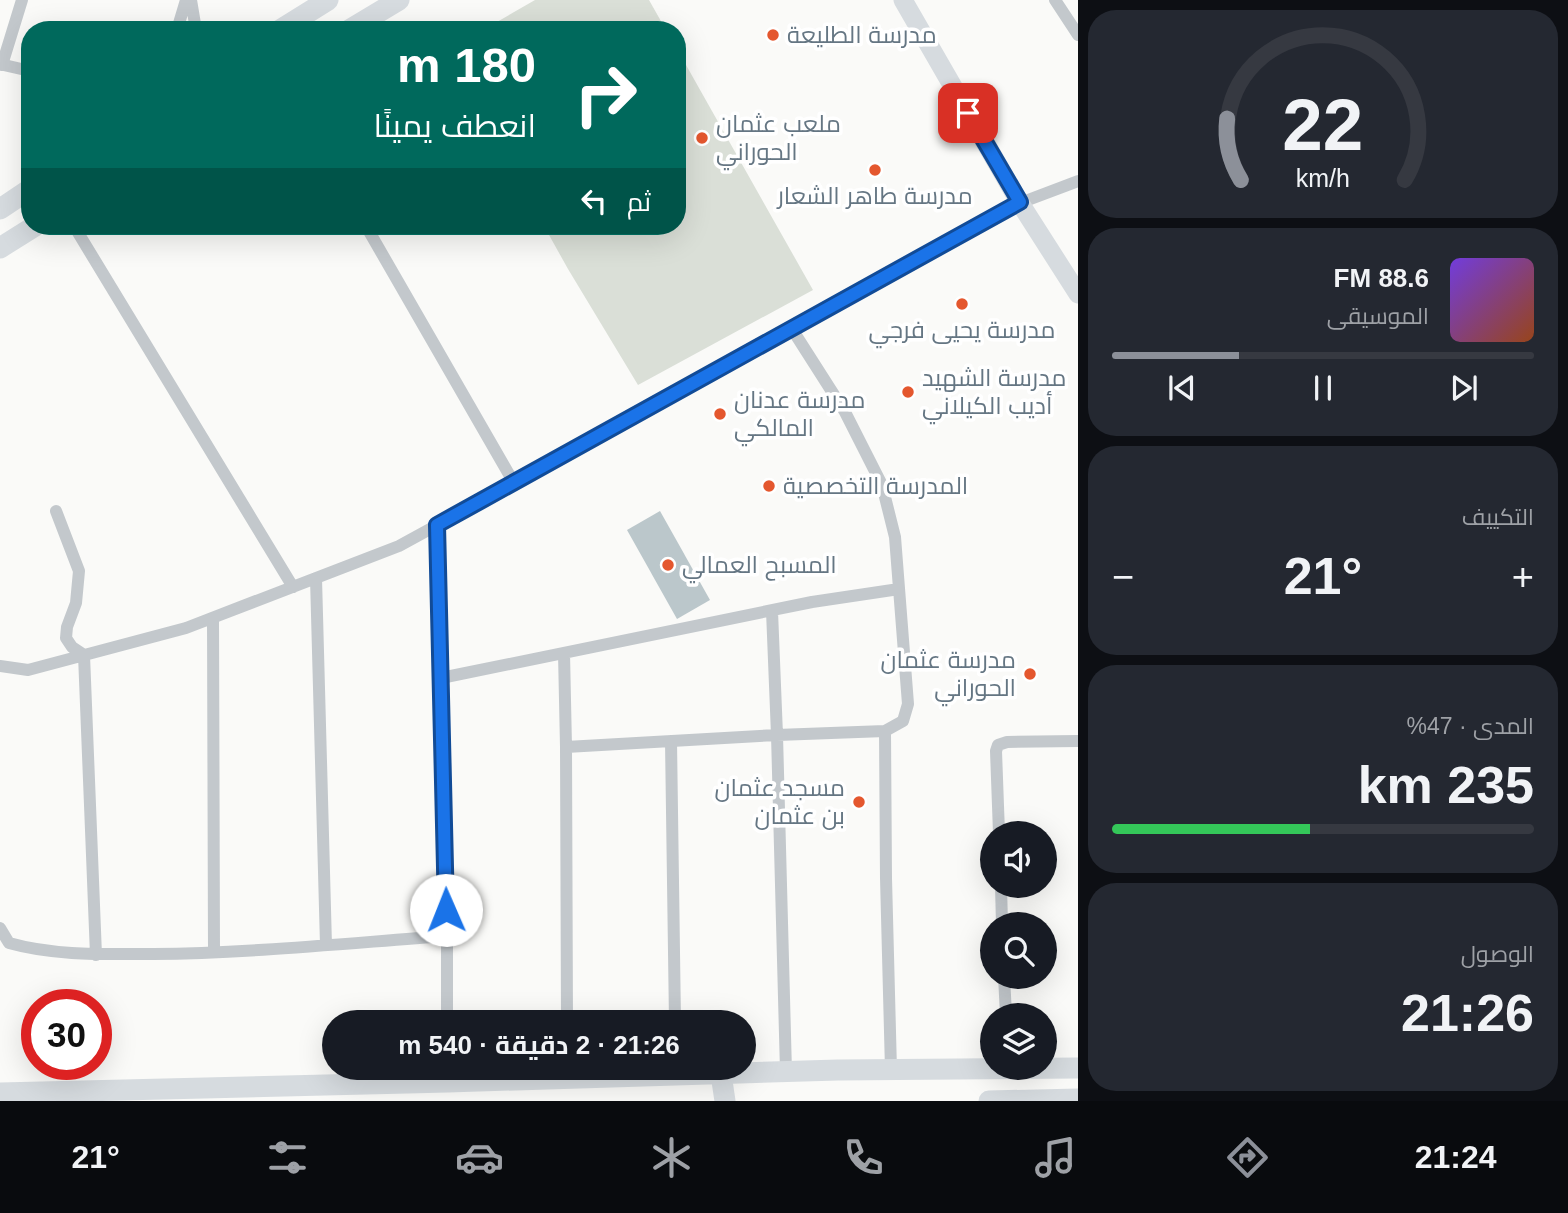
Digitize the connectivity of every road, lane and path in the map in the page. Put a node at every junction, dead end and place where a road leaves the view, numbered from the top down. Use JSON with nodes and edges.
{"nodes":[{"id":1,"x":22,"y":0,"type":"edge"},
{"id":2,"x":189,"y":0,"type":"edge"},
{"id":3,"x":328,"y":0,"type":"edge"},
{"id":4,"x":398,"y":0,"type":"edge"},
{"id":5,"x":903,"y":0,"type":"edge"},
{"id":6,"x":1055,"y":0,"type":"edge"},
{"id":7,"x":181,"y":21,"type":"edge"},
{"id":8,"x":194,"y":21,"type":"edge"},
{"id":9,"x":294,"y":21,"type":"edge"},
{"id":10,"x":364,"y":21,"type":"edge"},
{"id":11,"x":1078,"y":35,"type":"edge"},
{"id":12,"x":1,"y":64,"type":"edge"},
{"id":13,"x":21,"y":69,"type":"edge"},
{"id":14,"x":1078,"y":181,"type":"edge"},
{"id":15,"x":21,"y":195,"type":"edge"},
{"id":16,"x":1020,"y":202,"type":"junction"},
{"id":17,"x":0,"y":209,"type":"edge"},
{"id":18,"x":21,"y":235,"type":"edge"},
{"id":19,"x":79,"y":235,"type":"edge"},
{"id":20,"x":371,"y":235,"type":"edge"},
{"id":21,"x":0,"y":248,"type":"edge"},
{"id":22,"x":1078,"y":294,"type":"edge"},
{"id":23,"x":792,"y":329,"type":"junction"},
{"id":24,"x":514,"y":483,"type":"junction"},
{"id":25,"x":55,"y":511,"type":"dead end"},
{"id":26,"x":437,"y":525,"type":"junction"},
{"id":27,"x":316,"y":578,"type":"junction"},
{"id":28,"x":293,"y":587,"type":"junction"},
{"id":29,"x":899,"y":589,"type":"junction"},
{"id":30,"x":772,"y":611,"type":"junction"},
{"id":31,"x":213,"y":618,"type":"junction"},
{"id":32,"x":564,"y":653,"type":"junction"},
{"id":33,"x":84,"y":655,"type":"junction"},
{"id":34,"x":0,"y":666,"type":"edge"},
{"id":35,"x":440,"y":678,"type":"junction"},
{"id":36,"x":885,"y":731,"type":"junction"},
{"id":37,"x":777,"y":735,"type":"junction"},
{"id":38,"x":671,"y":741,"type":"junction"},
{"id":39,"x":1078,"y":741,"type":"edge"},
{"id":40,"x":566,"y":747,"type":"junction"},
{"id":41,"x":999,"y":821,"type":"edge"},
{"id":42,"x":0,"y":928,"type":"edge"},
{"id":43,"x":447,"y":936,"type":"junction"},
{"id":44,"x":326,"y":945,"type":"junction"},
{"id":45,"x":214,"y":952,"type":"junction"},
{"id":46,"x":96,"y":955,"type":"junction"},
{"id":47,"x":447,"y":1010,"type":"edge"},
{"id":48,"x":567,"y":1010,"type":"edge"},
{"id":49,"x":675,"y":1010,"type":"edge"},
{"id":50,"x":980,"y":1068,"type":"edge"},
{"id":51,"x":1057,"y":1068,"type":"edge"},
{"id":52,"x":1078,"y":1068,"type":"edge"},
{"id":53,"x":891,"y":1070,"type":"junction"},
{"id":54,"x":786,"y":1072,"type":"junction"},
{"id":55,"x":756,"y":1073,"type":"edge"},
{"id":56,"x":363,"y":1080,"type":"edge"},
{"id":57,"x":722,"y":1080,"type":"edge"},
{"id":58,"x":3,"y":1096,"type":"edge"},
{"id":59,"x":89,"y":1096,"type":"edge"},
{"id":60,"x":1078,"y":1099,"type":"edge"},
{"id":61,"x":725,"y":1101,"type":"edge"},
{"id":62,"x":989,"y":1101,"type":"edge"}],
"edges":[{"from":1,"to":12,"type":"street"},
{"from":2,"to":7,"type":"street"},
{"from":2,"to":8,"type":"street"},
{"from":3,"to":9,"type":"main road"},
{"from":4,"to":10,"type":"main road"},
{"from":5,"to":16,"type":"street"},
{"from":6,"to":11,"type":"street"},
{"from":12,"to":13,"type":"street"},
{"from":14,"to":16,"type":"street"},
{"from":15,"to":17,"type":"main road"},
{"from":16,"to":22,"type":"street"},
{"from":16,"to":23,"type":"street"},
{"from":18,"to":21,"type":"main road"},
{"from":19,"to":28,"type":"street"},
{"from":20,"to":24,"type":"street"},
{"from":23,"to":24,"type":"street"},
{"from":23,"to":29,"type":"street"},
{"from":24,"to":26,"type":"street"},
{"from":25,"to":33,"type":"street"},
{"from":26,"to":27,"type":"street"},
{"from":26,"to":35,"type":"street"},
{"from":27,"to":28,"type":"street"},
{"from":27,"to":44,"type":"street"},
{"from":28,"to":31,"type":"street"},
{"from":29,"to":30,"type":"street"},
{"from":29,"to":36,"type":"street"},
{"from":30,"to":32,"type":"street"},
{"from":30,"to":37,"type":"street"},
{"from":31,"to":33,"type":"street"},
{"from":31,"to":45,"type":"street"},
{"from":32,"to":35,"type":"street"},
{"from":32,"to":40,"type":"street"},
{"from":33,"to":34,"type":"street"},
{"from":33,"to":46,"type":"street"},
{"from":35,"to":43,"type":"street"},
{"from":36,"to":37,"type":"street"},
{"from":36,"to":53,"type":"street"},
{"from":37,"to":38,"type":"street"},
{"from":37,"to":54,"type":"street"},
{"from":38,"to":40,"type":"street"},
{"from":38,"to":49,"type":"street"},
{"from":39,"to":41,"type":"street"},
{"from":40,"to":48,"type":"street"},
{"from":42,"to":46,"type":"street"},
{"from":43,"to":44,"type":"street"},
{"from":43,"to":47,"type":"street"},
{"from":44,"to":45,"type":"street"},
{"from":45,"to":46,"type":"street"},
{"from":50,"to":53,"type":"main road"},
{"from":51,"to":52,"type":"main road"},
{"from":53,"to":54,"type":"main road"},
{"from":54,"to":55,"type":"main road"},
{"from":56,"to":59,"type":"main road"},
{"from":57,"to":61,"type":"main road"},
{"from":58,"to":59,"type":"main road"},
{"from":60,"to":62,"type":"main road"}]}
